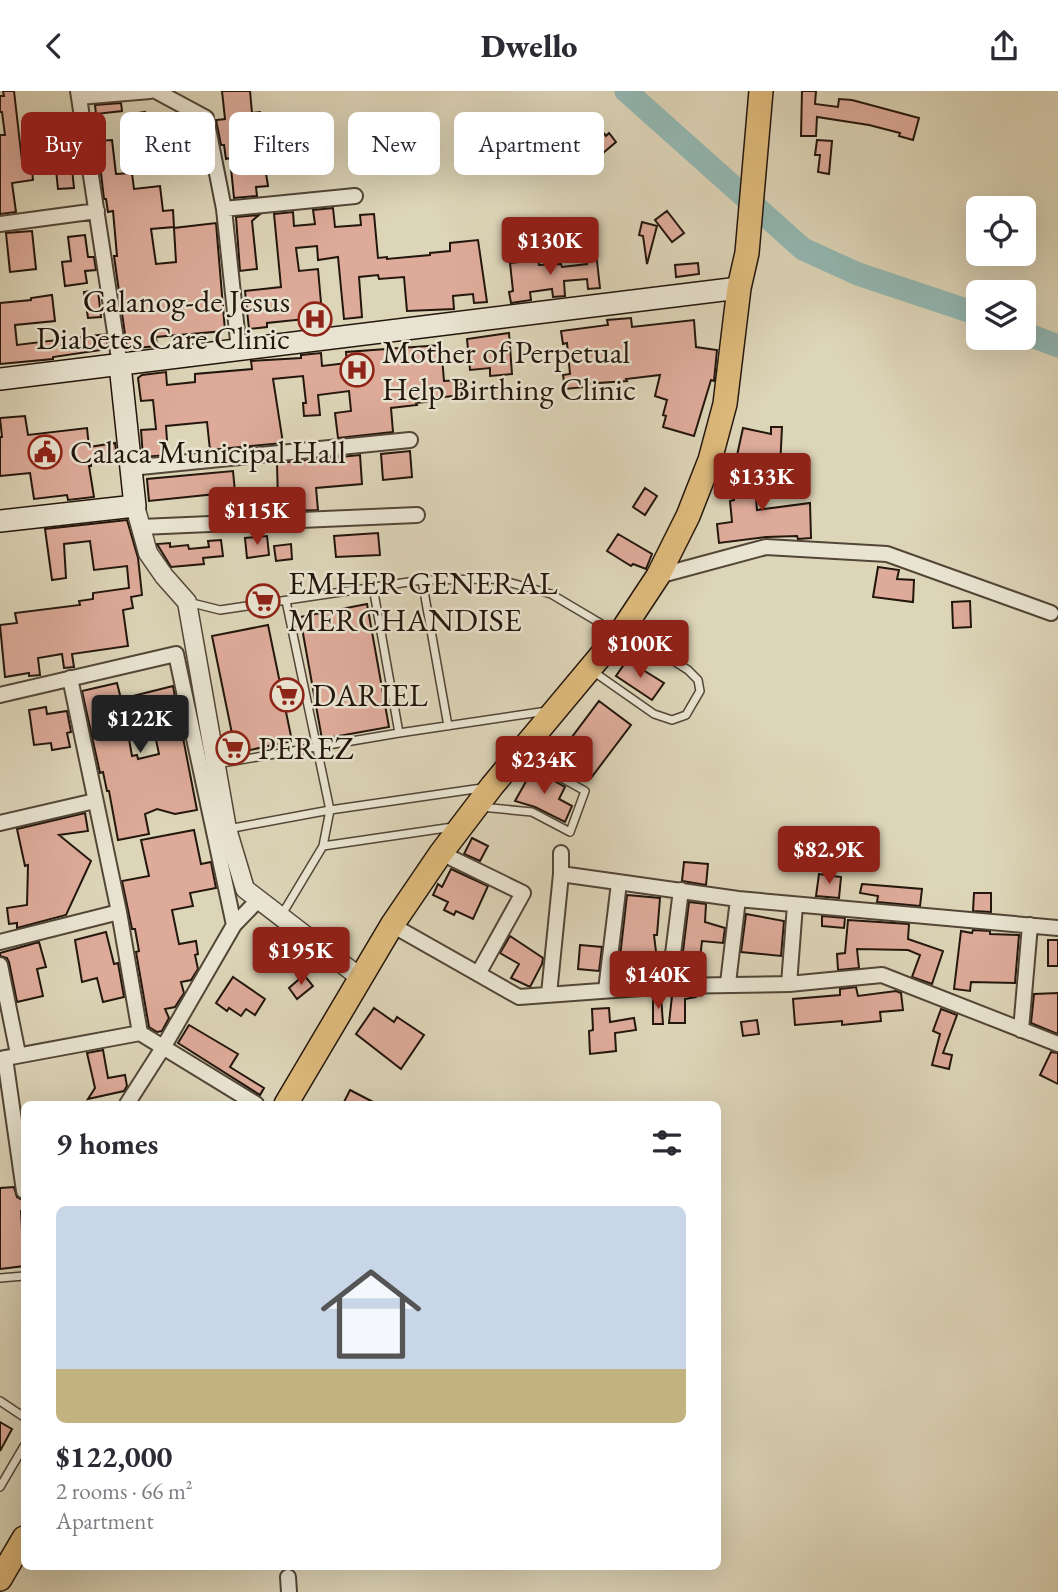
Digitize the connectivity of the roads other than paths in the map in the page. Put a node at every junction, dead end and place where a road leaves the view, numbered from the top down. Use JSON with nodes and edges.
{"nodes":[{"id":1,"x":150,"y":91,"type":"edge"},
{"id":2,"x":156,"y":91,"type":"edge"},
{"id":3,"x":761,"y":91,"type":"edge"},
{"id":4,"x":79,"y":94,"type":"edge"},
{"id":5,"x":355,"y":196,"type":"dead end"},
{"id":6,"x":224,"y":209,"type":"junction"},
{"id":7,"x":97,"y":211,"type":"junction"},
{"id":8,"x":0,"y":224,"type":"edge"},
{"id":9,"x":739,"y":288,"type":"junction"},
{"id":10,"x":239,"y":350,"type":"junction"},
{"id":11,"x":120,"y":365,"type":"junction"},
{"id":12,"x":0,"y":379,"type":"edge"},
{"id":13,"x":410,"y":440,"type":"dead end"},
{"id":14,"x":130,"y":468,"type":"junction"},
{"id":15,"x":135,"y":506,"type":"junction"},
{"id":16,"x":418,"y":515,"type":"dead end"},
{"id":17,"x":0,"y":521,"type":"edge"},
{"id":18,"x":141,"y":527,"type":"junction"},
{"id":19,"x":658,"y":576,"type":"junction"},
{"id":20,"x":422,"y":580,"type":"junction"},
{"id":21,"x":373,"y":587,"type":"junction"},
{"id":22,"x":286,"y":601,"type":"junction"},
{"id":23,"x":187,"y":602,"type":"junction"},
{"id":24,"x":1051,"y":613,"type":"dead end"},
{"id":25,"x":621,"y":631,"type":"junction"},
{"id":26,"x":590,"y":670,"type":"junction"},
{"id":27,"x":70,"y":678,"type":"junction"},
{"id":28,"x":0,"y":695,"type":"edge"},
{"id":29,"x":558,"y":710,"type":"junction"},
{"id":30,"x":448,"y":726,"type":"junction"},
{"id":31,"x":399,"y":733,"type":"junction"},
{"id":32,"x":316,"y":748,"type":"junction"},
{"id":33,"x":520,"y":754,"type":"junction"},
{"id":34,"x":214,"y":764,"type":"junction"},
{"id":35,"x":492,"y":786,"type":"junction"},
{"id":36,"x":95,"y":801,"type":"junction"},
{"id":37,"x":477,"y":806,"type":"junction"},
{"id":38,"x":330,"y":810,"type":"junction"},
{"id":39,"x":0,"y":823,"type":"edge"},
{"id":40,"x":461,"y":826,"type":"junction"},
{"id":41,"x":227,"y":829,"type":"junction"},
{"id":42,"x":323,"y":846,"type":"junction"},
{"id":43,"x":441,"y":853,"type":"junction"},
{"id":44,"x":561,"y":853,"type":"dead end"},
{"id":45,"x":561,"y":874,"type":"junction"},
{"id":46,"x":619,"y":883,"type":"junction"},
{"id":47,"x":681,"y":890,"type":"junction"},
{"id":48,"x":738,"y":899,"type":"junction"},
{"id":49,"x":258,"y":900,"type":"junction"},
{"id":50,"x":795,"y":905,"type":"junction"},
{"id":51,"x":119,"y":912,"type":"junction"},
{"id":52,"x":281,"y":916,"type":"junction"},
{"id":53,"x":234,"y":925,"type":"junction"},
{"id":54,"x":393,"y":925,"type":"junction"},
{"id":55,"x":1030,"y":925,"type":"junction"},
{"id":56,"x":1058,"y":928,"type":"edge"},
{"id":57,"x":0,"y":942,"type":"edge"},
{"id":58,"x":0,"y":965,"type":"edge"},
{"id":59,"x":478,"y":974,"type":"junction"},
{"id":60,"x":362,"y":979,"type":"junction"},
{"id":61,"x":728,"y":983,"type":"junction"},
{"id":62,"x":789,"y":984,"type":"junction"},
{"id":63,"x":669,"y":986,"type":"junction"},
{"id":64,"x":606,"y":989,"type":"junction"},
{"id":65,"x":550,"y":994,"type":"junction"},
{"id":66,"x":1021,"y":1030,"type":"junction"},
{"id":67,"x":140,"y":1033,"type":"junction"},
{"id":68,"x":1058,"y":1045,"type":"edge"},
{"id":69,"x":164,"y":1046,"type":"junction"},
{"id":70,"x":8,"y":1057,"type":"edge"},
{"id":71,"x":129,"y":1101,"type":"edge"},
{"id":72,"x":251,"y":1101,"type":"edge"},
{"id":73,"x":288,"y":1101,"type":"edge"},
{"id":74,"x":21,"y":1166,"type":"edge"},
{"id":75,"x":21,"y":1276,"type":"edge"},
{"id":76,"x":0,"y":1279,"type":"edge"},
{"id":77,"x":0,"y":1401,"type":"edge"},
{"id":78,"x":21,"y":1415,"type":"edge"},
{"id":79,"x":21,"y":1451,"type":"edge"},
{"id":80,"x":0,"y":1487,"type":"edge"},
{"id":81,"x":21,"y":1543,"type":"edge"},
{"id":82,"x":288,"y":1577,"type":"dead end"},
{"id":83,"x":0,"y":1579,"type":"edge"},
{"id":84,"x":289,"y":1592,"type":"edge"}],
"edges":[{"from":1,"to":4,"type":"street"},
{"from":2,"to":6,"type":"street"},
{"from":3,"to":9,"type":"main road"},
{"from":4,"to":7,"type":"street"},
{"from":5,"to":6,"type":"street"},
{"from":6,"to":10,"type":"street"},
{"from":7,"to":8,"type":"street"},
{"from":7,"to":11,"type":"street"},
{"from":9,"to":10,"type":"main road"},
{"from":9,"to":19,"type":"main road"},
{"from":10,"to":11,"type":"main road"},
{"from":11,"to":12,"type":"main road"},
{"from":11,"to":14,"type":"main road"},
{"from":13,"to":14,"type":"street"},
{"from":14,"to":15,"type":"main road"},
{"from":15,"to":17,"type":"main road"},
{"from":15,"to":18,"type":"street"},
{"from":16,"to":18,"type":"street"},
{"from":18,"to":23,"type":"street"},
{"from":19,"to":24,"type":"street"},
{"from":19,"to":25,"type":"main road"},
{"from":20,"to":21,"type":"lane"},
{"from":20,"to":25,"type":"lane"},
{"from":20,"to":30,"type":"lane"},
{"from":21,"to":22,"type":"lane"},
{"from":21,"to":31,"type":"lane"},
{"from":22,"to":23,"type":"lane"},
{"from":22,"to":32,"type":"lane"},
{"from":23,"to":34,"type":"street"},
{"from":25,"to":26,"type":"main road"},
{"from":25,"to":26,"type":"lane"},
{"from":26,"to":29,"type":"main road"},
{"from":27,"to":28,"type":"street"},
{"from":27,"to":36,"type":"street"},
{"from":27,"to":53,"type":"street"},
{"from":29,"to":30,"type":"lane"},
{"from":29,"to":33,"type":"main road"},
{"from":30,"to":31,"type":"lane"},
{"from":31,"to":32,"type":"lane"},
{"from":32,"to":34,"type":"lane"},
{"from":32,"to":38,"type":"lane"},
{"from":33,"to":35,"type":"main road"},
{"from":33,"to":37,"type":"lane"},
{"from":34,"to":41,"type":"street"},
{"from":35,"to":37,"type":"main road"},
{"from":35,"to":38,"type":"lane"},
{"from":36,"to":39,"type":"street"},
{"from":36,"to":51,"type":"street"},
{"from":37,"to":40,"type":"main road"},
{"from":38,"to":41,"type":"lane"},
{"from":38,"to":42,"type":"lane"},
{"from":40,"to":42,"type":"lane"},
{"from":40,"to":43,"type":"main road"},
{"from":41,"to":49,"type":"street"},
{"from":42,"to":52,"type":"lane"},
{"from":43,"to":54,"type":"main road"},
{"from":43,"to":59,"type":"street"},
{"from":44,"to":45,"type":"street"},
{"from":45,"to":46,"type":"street"},
{"from":45,"to":65,"type":"street"},
{"from":46,"to":47,"type":"street"},
{"from":46,"to":64,"type":"street"},
{"from":47,"to":48,"type":"street"},
{"from":47,"to":63,"type":"street"},
{"from":48,"to":50,"type":"street"},
{"from":48,"to":61,"type":"street"},
{"from":49,"to":52,"type":"street"},
{"from":49,"to":53,"type":"street"},
{"from":50,"to":55,"type":"street"},
{"from":50,"to":62,"type":"street"},
{"from":51,"to":57,"type":"street"},
{"from":51,"to":67,"type":"street"},
{"from":52,"to":60,"type":"street"},
{"from":53,"to":69,"type":"street"},
{"from":54,"to":59,"type":"street"},
{"from":54,"to":60,"type":"main road"},
{"from":55,"to":56,"type":"street"},
{"from":55,"to":66,"type":"street"},
{"from":58,"to":70,"type":"street"},
{"from":59,"to":65,"type":"street"},
{"from":60,"to":73,"type":"main road"},
{"from":61,"to":62,"type":"street"},
{"from":61,"to":63,"type":"street"},
{"from":62,"to":66,"type":"street"},
{"from":63,"to":64,"type":"street"},
{"from":64,"to":65,"type":"street"},
{"from":66,"to":68,"type":"street"},
{"from":67,"to":69,"type":"street"},
{"from":67,"to":70,"type":"street"},
{"from":69,"to":71,"type":"street"},
{"from":69,"to":72,"type":"street"},
{"from":70,"to":74,"type":"street"},
{"from":75,"to":76,"type":"lane"},
{"from":77,"to":78,"type":"lane"},
{"from":79,"to":80,"type":"lane"},
{"from":81,"to":83,"type":"main road"},
{"from":82,"to":84,"type":"street"}]}
